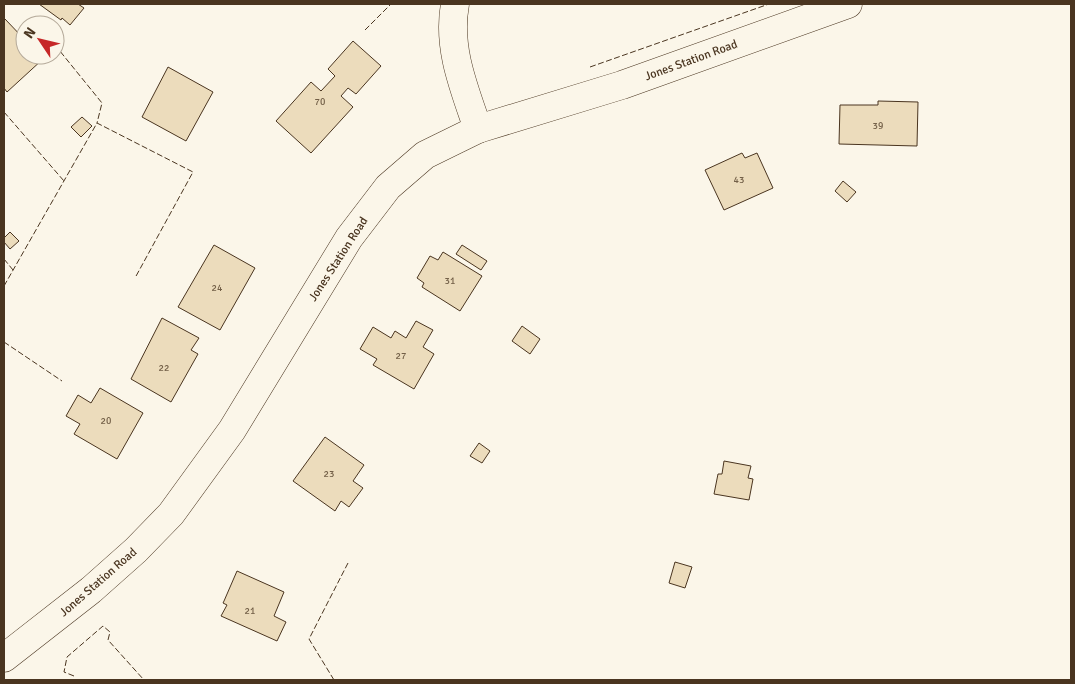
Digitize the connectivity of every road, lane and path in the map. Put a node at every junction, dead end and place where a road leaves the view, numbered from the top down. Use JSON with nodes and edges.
{"nodes":[{"id":1,"x":456,"y":4,"type":"edge"},
{"id":2,"x":848,"y":4,"type":"edge"},
{"id":3,"x":478,"y":129,"type":"junction"},
{"id":4,"x":4,"y":658,"type":"edge"}],
"edges":[{"from":1,"to":3,"type":"street"},
{"from":2,"to":3,"type":"street","name":"Jones Station Road"},
{"from":3,"to":4,"type":"street","name":"Jones Station Road"}]}
